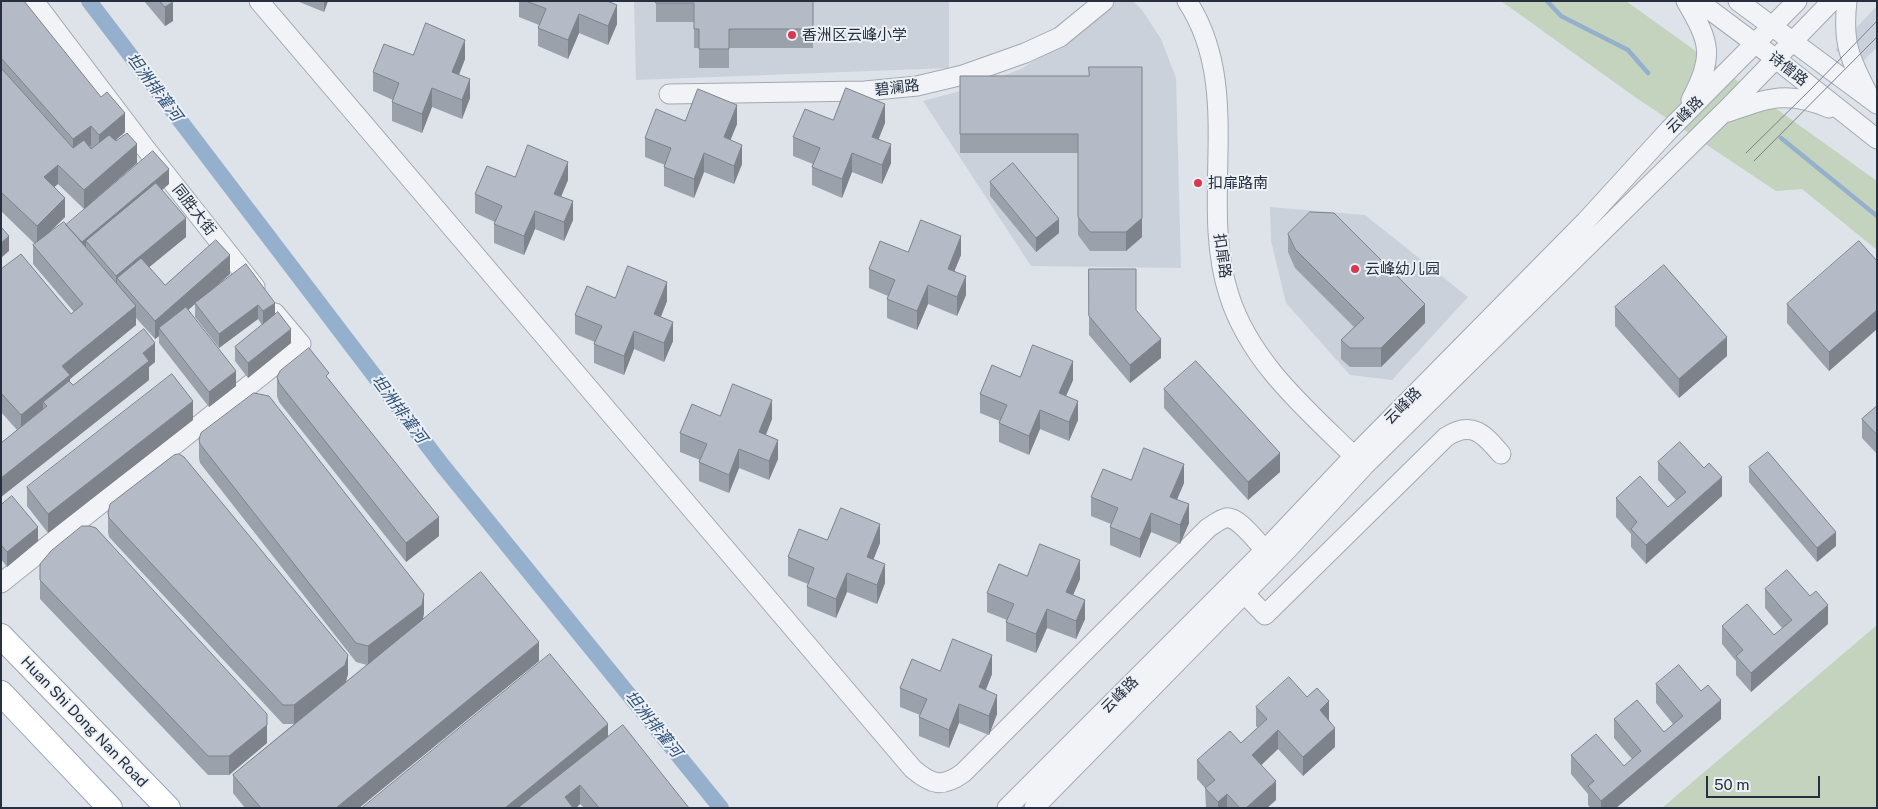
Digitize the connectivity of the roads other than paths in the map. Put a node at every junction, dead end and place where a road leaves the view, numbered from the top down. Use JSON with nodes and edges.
{"nodes":[{"id":1,"x":34,"y":1,"type":"edge"},
{"id":2,"x":259,"y":1,"type":"edge"},
{"id":3,"x":1104,"y":1,"type":"edge"},
{"id":4,"x":1187,"y":1,"type":"edge"},
{"id":5,"x":1686,"y":1,"type":"edge"},
{"id":6,"x":1698,"y":1,"type":"edge"},
{"id":7,"x":1738,"y":1,"type":"edge"},
{"id":8,"x":1797,"y":1,"type":"edge"},
{"id":9,"x":1832,"y":1,"type":"edge"},
{"id":10,"x":1847,"y":1,"type":"edge"},
{"id":11,"x":1771,"y":27,"type":"junction"},
{"id":12,"x":1793,"y":43,"type":"junction"},
{"id":13,"x":1755,"y":44,"type":"junction"},
{"id":14,"x":1776,"y":59,"type":"junction"},
{"id":15,"x":669,"y":94,"type":"dead end"},
{"id":16,"x":1874,"y":102,"type":"edge"},
{"id":17,"x":1722,"y":114,"type":"junction"},
{"id":18,"x":1844,"y":114,"type":"junction"},
{"id":19,"x":1683,"y":116,"type":"junction"},
{"id":20,"x":1877,"y":139,"type":"edge"},
{"id":21,"x":1496,"y":448,"type":"dead end"},
{"id":22,"x":1359,"y":461,"type":"junction"},
{"id":23,"x":1265,"y":550,"type":"junction"},
{"id":24,"x":1,"y":583,"type":"edge"},
{"id":25,"x":1244,"y":593,"type":"junction"},
{"id":26,"x":1,"y":636,"type":"edge"},
{"id":27,"x":1,"y":693,"type":"edge"},
{"id":28,"x":110,"y":808,"type":"edge"},
{"id":29,"x":168,"y":808,"type":"edge"},
{"id":30,"x":1007,"y":808,"type":"edge"},
{"id":31,"x":1034,"y":808,"type":"edge"}],
"edges":[{"from":1,"to":24,"type":"street","name":"同胜大街"},
{"from":2,"to":23,"type":"street"},
{"from":3,"to":15,"type":"street","name":"碧澜路"},
{"from":4,"to":22,"type":"street","name":"扣扉路"},
{"from":5,"to":19,"type":"street"},
{"from":6,"to":13,"type":"street","name":"诗僧路"},
{"from":7,"to":11,"type":"street","name":"诗僧路"},
{"from":8,"to":11,"type":"street","name":"云峰路"},
{"from":9,"to":12,"type":"street"},
{"from":10,"to":16,"type":"street"},
{"from":11,"to":12,"type":"street","name":"诗僧路"},
{"from":11,"to":13,"type":"street","name":"云峰路"},
{"from":12,"to":14,"type":"street","name":"云峰路"},
{"from":12,"to":16,"type":"street","name":"诗僧路"},
{"from":13,"to":14,"type":"street","name":"诗僧路"},
{"from":13,"to":19,"type":"street","name":"云峰路"},
{"from":14,"to":17,"type":"street","name":"云峰路"},
{"from":14,"to":18,"type":"street","name":"诗僧路"},
{"from":17,"to":18,"type":"street"},
{"from":17,"to":22,"type":"street","name":"云峰路"},
{"from":18,"to":20,"type":"street","name":"诗僧路"},
{"from":19,"to":22,"type":"street","name":"云峰路"},
{"from":21,"to":25,"type":"street"},
{"from":22,"to":23,"type":"street","name":"云峰路"},
{"from":22,"to":25,"type":"street","name":"云峰路"},
{"from":23,"to":30,"type":"street","name":"云峰路"},
{"from":25,"to":31,"type":"street","name":"云峰路"},
{"from":26,"to":29,"type":"main road","name":"Huan Shi Dong Nan Road"},
{"from":27,"to":28,"type":"main road"}]}
